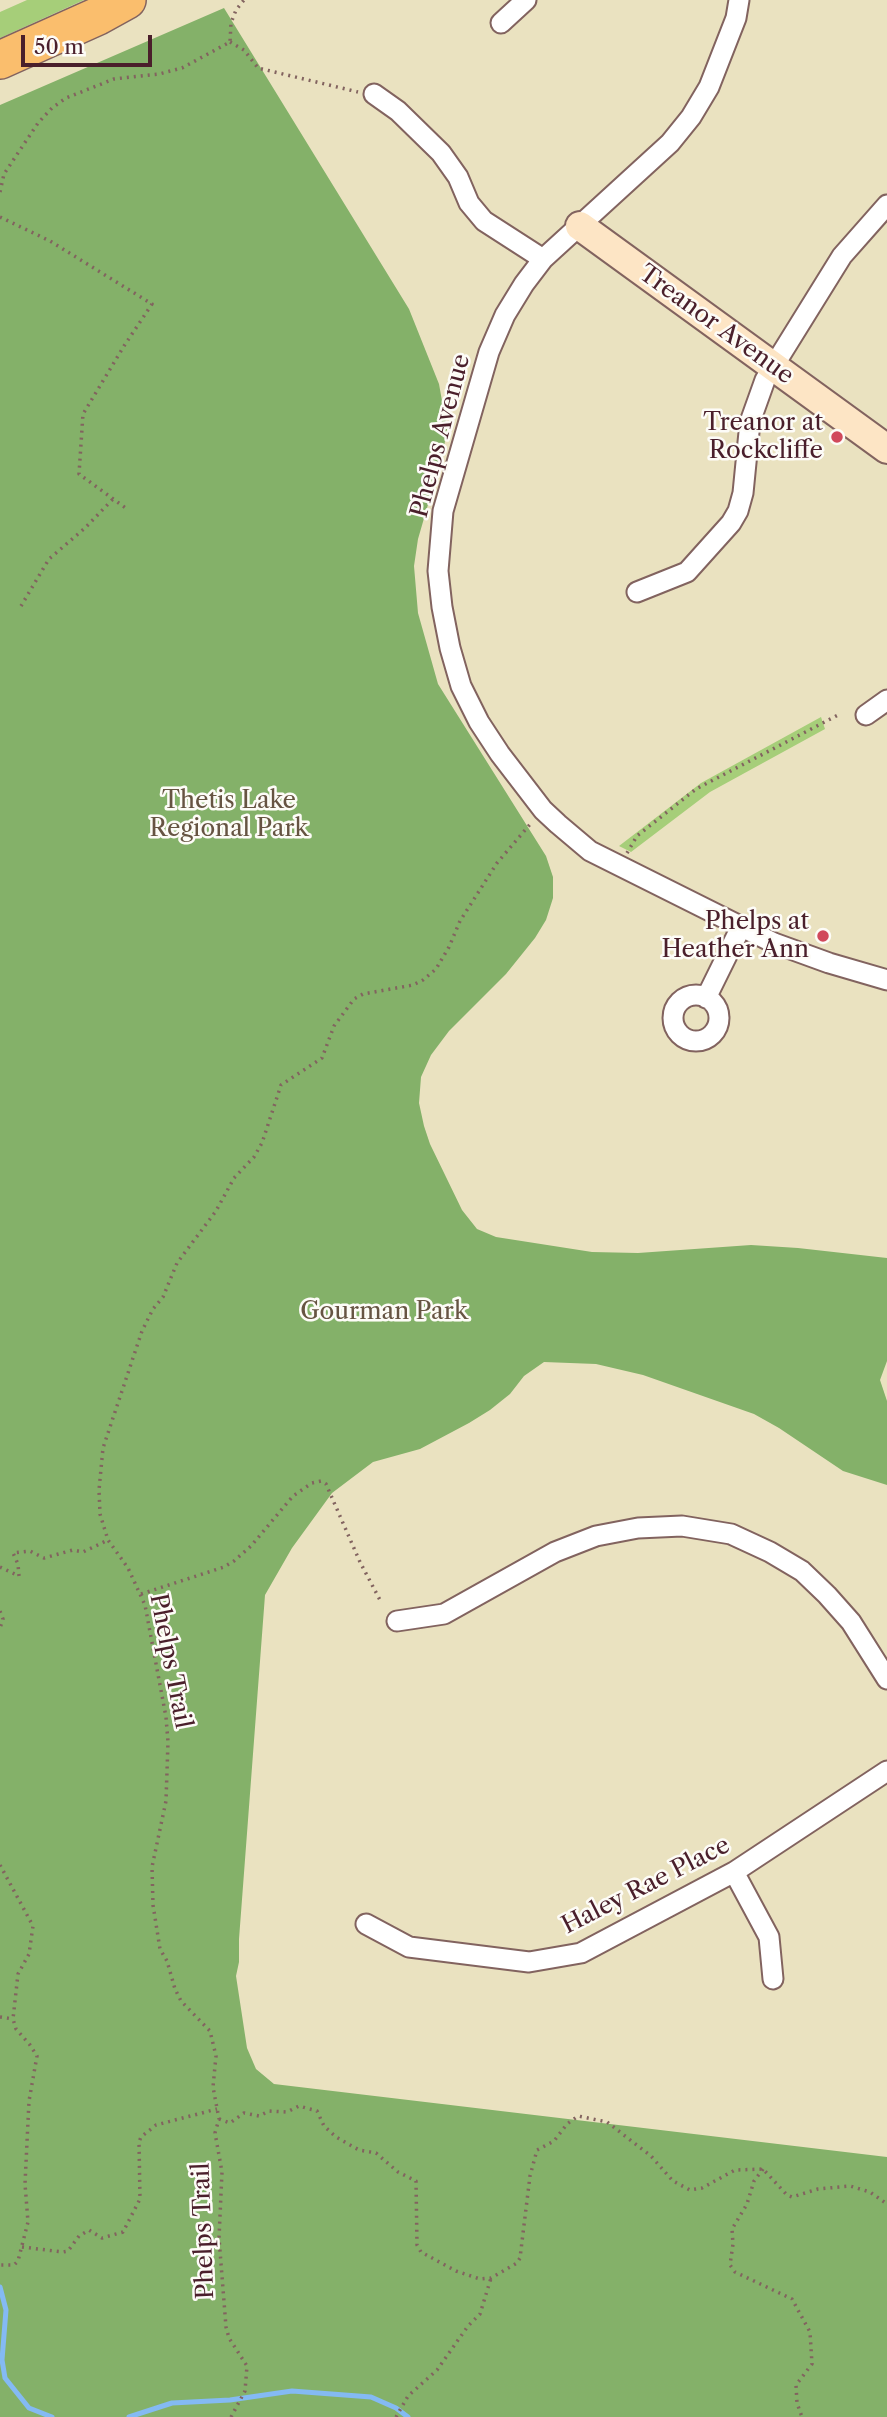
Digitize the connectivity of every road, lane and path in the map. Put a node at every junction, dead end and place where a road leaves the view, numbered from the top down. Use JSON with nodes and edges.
{"nodes":[{"id":1,"x":127,"y":0,"type":"edge"},
{"id":2,"x":244,"y":0,"type":"edge"},
{"id":3,"x":526,"y":0,"type":"edge"},
{"id":4,"x":739,"y":0,"type":"edge"},
{"id":5,"x":501,"y":23,"type":"dead end"},
{"id":6,"x":230,"y":42,"type":"junction"},
{"id":7,"x":0,"y":60,"type":"edge"},
{"id":8,"x":374,"y":94,"type":"joint"},
{"id":9,"x":0,"y":192,"type":"edge"},
{"id":10,"x":887,"y":205,"type":"edge"},
{"id":11,"x":0,"y":217,"type":"edge"},
{"id":12,"x":580,"y":226,"type":"junction"},
{"id":13,"x":544,"y":259,"type":"junction"},
{"id":14,"x":773,"y":367,"type":"junction"},
{"id":15,"x":887,"y":449,"type":"edge"},
{"id":16,"x":113,"y":499,"type":"junction"},
{"id":17,"x":127,"y":509,"type":"dead end"},
{"id":18,"x":637,"y":592,"type":"dead end"},
{"id":19,"x":21,"y":606,"type":"dead end"},
{"id":20,"x":887,"y":700,"type":"edge"},
{"id":21,"x":838,"y":715,"type":"dead end"},
{"id":22,"x":866,"y":715,"type":"dead end"},
{"id":23,"x":543,"y":810,"type":"junction"},
{"id":24,"x":619,"y":866,"type":"junction"},
{"id":25,"x":741,"y":927,"type":"junction"},
{"id":26,"x":887,"y":980,"type":"edge"},
{"id":27,"x":706,"y":998,"type":"dead end"},
{"id":28,"x":108,"y":1539,"type":"junction"},
{"id":29,"x":0,"y":1567,"type":"edge"},
{"id":30,"x":141,"y":1594,"type":"junction"},
{"id":31,"x":380,"y":1600,"type":"dead end"},
{"id":32,"x":0,"y":1611,"type":"edge"},
{"id":33,"x":397,"y":1622,"type":"dead end"},
{"id":34,"x":0,"y":1628,"type":"edge"},
{"id":35,"x":887,"y":1679,"type":"edge"},
{"id":36,"x":887,"y":1771,"type":"edge"},
{"id":37,"x":0,"y":1865,"type":"edge"},
{"id":38,"x":734,"y":1871,"type":"junction"},
{"id":39,"x":366,"y":1924,"type":"dead end"},
{"id":40,"x":773,"y":1979,"type":"dead end"},
{"id":41,"x":0,"y":2017,"type":"edge"},
{"id":42,"x":13,"y":2020,"type":"junction"},
{"id":43,"x":216,"y":2109,"type":"junction"},
{"id":44,"x":219,"y":2119,"type":"junction"},
{"id":45,"x":763,"y":2169,"type":"junction"},
{"id":46,"x":887,"y":2204,"type":"edge"},
{"id":47,"x":22,"y":2247,"type":"junction"},
{"id":48,"x":0,"y":2265,"type":"edge"},
{"id":49,"x":491,"y":2278,"type":"junction"},
{"id":50,"x":232,"y":2417,"type":"edge"},
{"id":51,"x":396,"y":2417,"type":"edge"},
{"id":52,"x":802,"y":2417,"type":"edge"}],
"edges":[{"from":1,"to":7,"type":"highway"},
{"from":2,"to":6,"type":"path"},
{"from":3,"to":5,"type":"street"},
{"from":4,"to":12,"type":"street","name":"Phelps Avenue"},
{"from":6,"to":8,"type":"path"},
{"from":6,"to":9,"type":"path"},
{"from":8,"to":13,"type":"street"},
{"from":10,"to":14,"type":"street"},
{"from":11,"to":16,"type":"path"},
{"from":12,"to":13,"type":"street","name":"Phelps Avenue"},
{"from":12,"to":14,"type":"street","name":"Treanor Avenue"},
{"from":13,"to":23,"type":"street","name":"Phelps Avenue"},
{"from":14,"to":15,"type":"street","name":"Treanor Avenue"},
{"from":14,"to":18,"type":"street"},
{"from":16,"to":17,"type":"path"},
{"from":16,"to":19,"type":"path"},
{"from":20,"to":22,"type":"street"},
{"from":21,"to":24,"type":"path"},
{"from":23,"to":24,"type":"street","name":"Phelps Avenue"},
{"from":23,"to":28,"type":"path","name":"Phelps Trail"},
{"from":24,"to":25,"type":"street","name":"Phelps Avenue"},
{"from":25,"to":26,"type":"street","name":"Phelps Avenue"},
{"from":25,"to":27,"type":"street"},
{"from":28,"to":29,"type":"path"},
{"from":28,"to":30,"type":"path","name":"Phelps Trail"},
{"from":30,"to":31,"type":"path"},
{"from":30,"to":43,"type":"path","name":"Phelps Trail"},
{"from":32,"to":34,"type":"path"},
{"from":33,"to":35,"type":"street"},
{"from":36,"to":38,"type":"street","name":"Haley Rae Place"},
{"from":37,"to":42,"type":"path"},
{"from":38,"to":39,"type":"street","name":"Haley Rae Place"},
{"from":38,"to":40,"type":"street"},
{"from":41,"to":42,"type":"path"},
{"from":42,"to":47,"type":"path"},
{"from":43,"to":44,"type":"path","name":"Phelps Trail"},
{"from":43,"to":47,"type":"path"},
{"from":44,"to":49,"type":"path"},
{"from":44,"to":50,"type":"path","name":"Phelps Trail"},
{"from":45,"to":46,"type":"path"},
{"from":45,"to":49,"type":"path"},
{"from":45,"to":52,"type":"path"},
{"from":47,"to":48,"type":"path"},
{"from":49,"to":51,"type":"path"}]}
